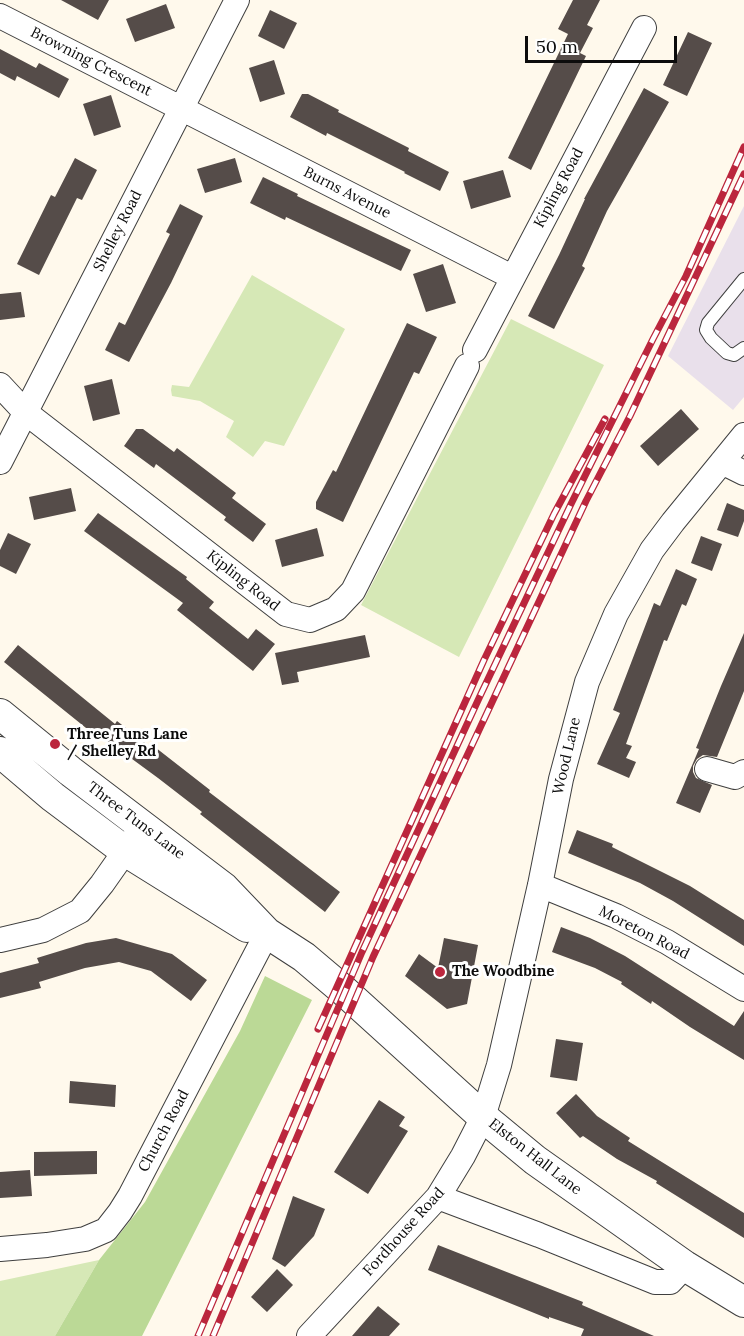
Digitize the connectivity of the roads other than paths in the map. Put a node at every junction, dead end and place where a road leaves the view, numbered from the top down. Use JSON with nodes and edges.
{"nodes":[{"id":1,"x":237,"y":0,"type":"edge"},
{"id":2,"x":0,"y":16,"type":"edge"},
{"id":3,"x":644,"y":28,"type":"dead end"},
{"id":4,"x":181,"y":108,"type":"junction"},
{"id":5,"x":512,"y":277,"type":"junction"},
{"id":6,"x":744,"y":279,"type":"edge"},
{"id":7,"x":744,"y":348,"type":"edge"},
{"id":8,"x":0,"y":385,"type":"edge"},
{"id":9,"x":25,"y":412,"type":"junction"},
{"id":10,"x":744,"y":435,"type":"edge"},
{"id":11,"x":0,"y":462,"type":"edge"},
{"id":12,"x":722,"y":462,"type":"junction"},
{"id":13,"x":744,"y":474,"type":"edge"},
{"id":14,"x":0,"y":714,"type":"edge"},
{"id":15,"x":0,"y":752,"type":"edge"},
{"id":16,"x":707,"y":769,"type":"dead end"},
{"id":17,"x":744,"y":772,"type":"edge"},
{"id":18,"x":142,"y":826,"type":"junction"},
{"id":19,"x":125,"y":851,"type":"junction"},
{"id":20,"x":540,"y":885,"type":"junction"},
{"id":21,"x":267,"y":933,"type":"junction"},
{"id":22,"x":0,"y":940,"type":"edge"},
{"id":23,"x":744,"y":989,"type":"edge"},
{"id":24,"x":343,"y":990,"type":"joint"},
{"id":25,"x":483,"y":1117,"type":"junction"},
{"id":26,"x":438,"y":1197,"type":"junction"},
{"id":27,"x":0,"y":1250,"type":"edge"},
{"id":28,"x":685,"y":1266,"type":"junction"},
{"id":29,"x":744,"y":1302,"type":"edge"},
{"id":30,"x":309,"y":1336,"type":"edge"}],
"edges":[{"from":1,"to":4,"type":"street","name":"Shelley Road"},
{"from":2,"to":4,"type":"street","name":"Browning Crescent"},
{"from":3,"to":5,"type":"street","name":"Kipling Road"},
{"from":4,"to":5,"type":"street","name":"Burns Avenue"},
{"from":4,"to":9,"type":"street","name":"Shelley Road"},
{"from":5,"to":9,"type":"street","name":"Kipling Road"},
{"from":6,"to":7,"type":"lane"},
{"from":8,"to":9,"type":"street"},
{"from":9,"to":11,"type":"street","name":"Shelley Road"},
{"from":10,"to":12,"type":"street","name":"Wood Lane"},
{"from":12,"to":13,"type":"street"},
{"from":12,"to":20,"type":"street","name":"Wood Lane"},
{"from":14,"to":18,"type":"street","name":"Three Tuns Lane"},
{"from":15,"to":19,"type":"street","name":"Three Tuns Lane"},
{"from":16,"to":17,"type":"street"},
{"from":18,"to":19,"type":"street"},
{"from":18,"to":21,"type":"street","name":"Three Tuns Lane"},
{"from":19,"to":21,"type":"street","name":"Three Tuns Lane"},
{"from":19,"to":22,"type":"street"},
{"from":20,"to":23,"type":"street","name":"Moreton Road"},
{"from":20,"to":25,"type":"street","name":"Wood Lane"},
{"from":21,"to":24,"type":"street","name":"Three Tuns Lane"},
{"from":21,"to":27,"type":"street","name":"Church Road"},
{"from":24,"to":25,"type":"street","name":"Elston Hall Lane"},
{"from":25,"to":26,"type":"street","name":"Fordhouse Road"},
{"from":25,"to":28,"type":"street","name":"Elston Hall Lane"},
{"from":26,"to":28,"type":"street"},
{"from":26,"to":30,"type":"street","name":"Fordhouse Road"},
{"from":28,"to":29,"type":"street","name":"Elston Hall Lane"}]}
